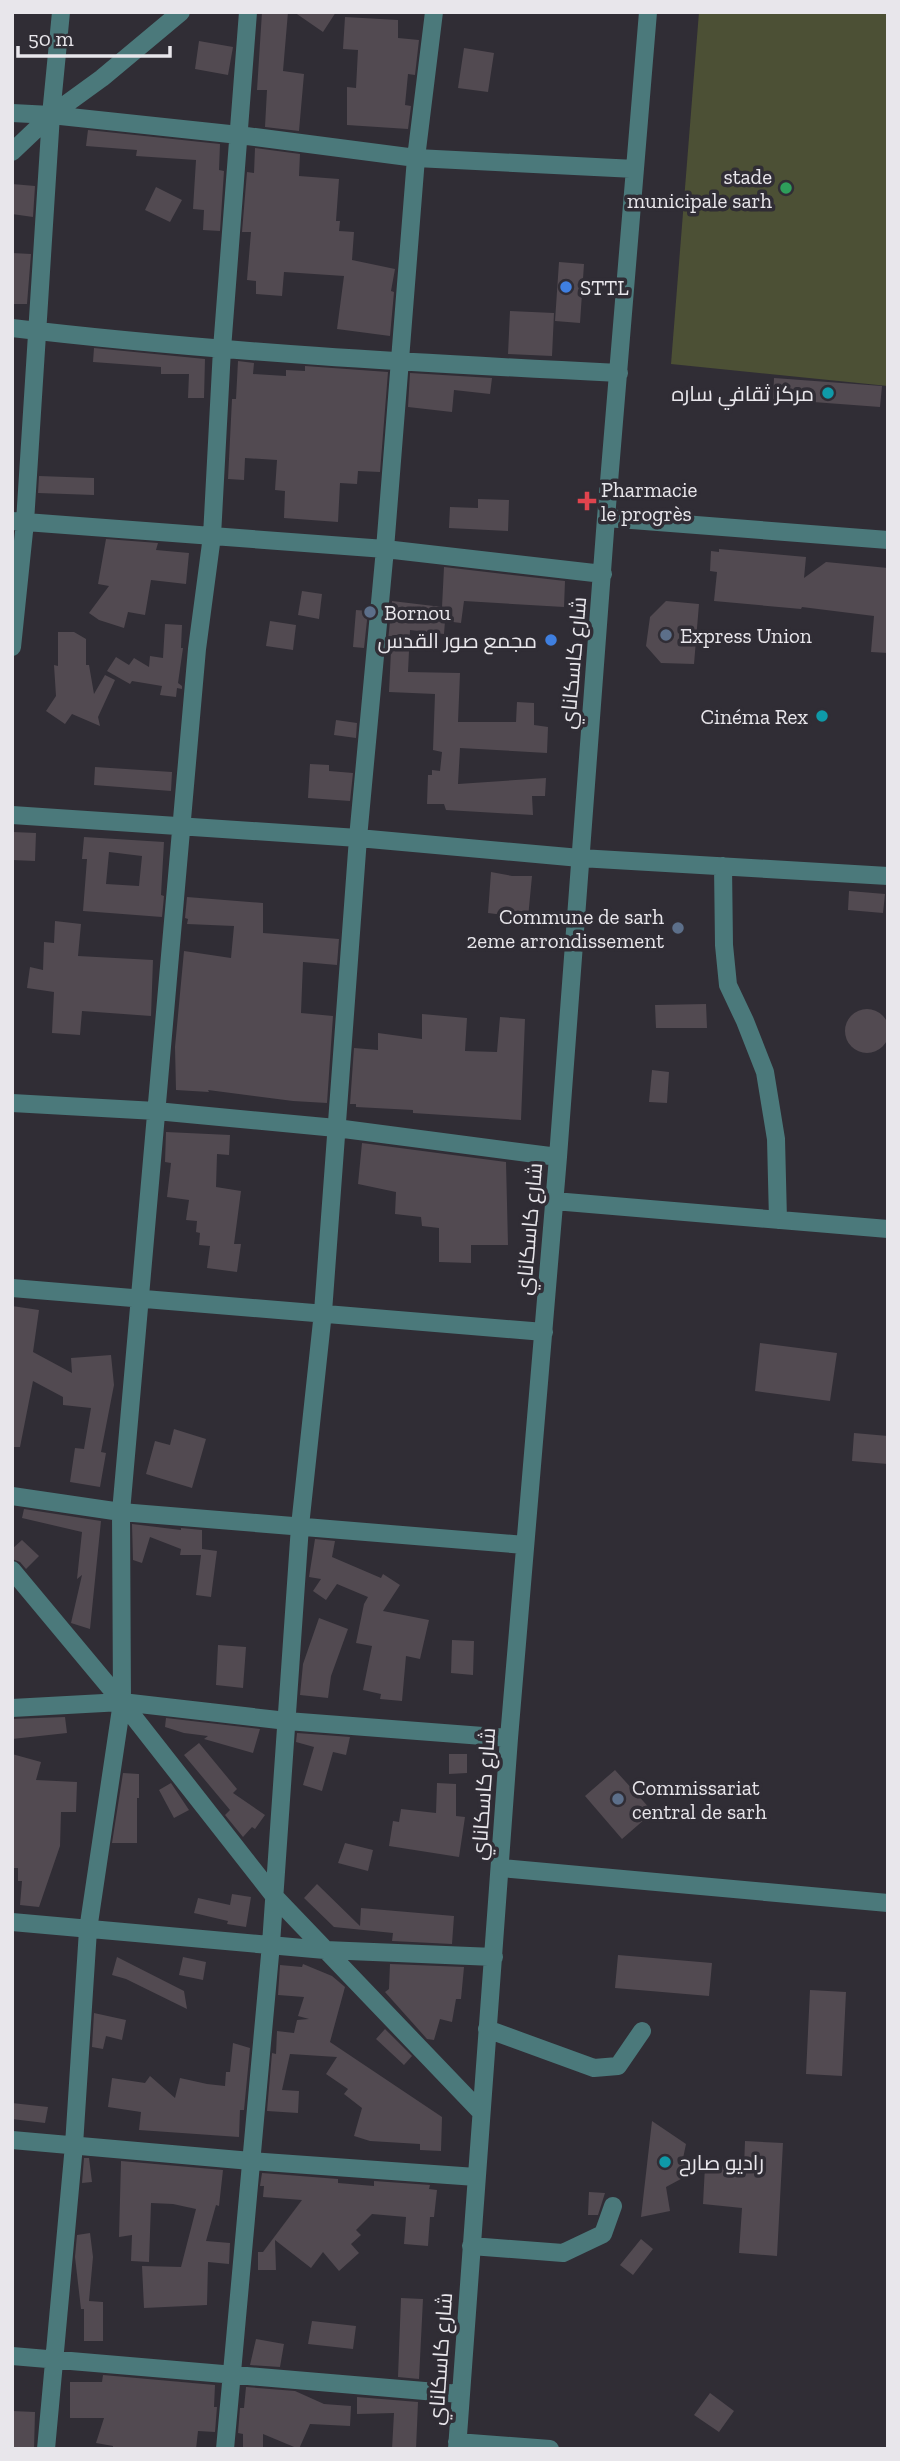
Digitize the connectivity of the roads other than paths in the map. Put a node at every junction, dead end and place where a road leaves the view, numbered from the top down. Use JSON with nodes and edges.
{"nodes":[{"id":1,"x":61,"y":12,"type":"edge"},
{"id":2,"x":181,"y":12,"type":"edge"},
{"id":3,"x":248,"y":12,"type":"edge"},
{"id":4,"x":434,"y":12,"type":"edge"},
{"id":5,"x":648,"y":12,"type":"edge"},
{"id":6,"x":12,"y":113,"type":"edge"},
{"id":7,"x":51,"y":114,"type":"junction"},
{"id":8,"x":239,"y":135,"type":"junction"},
{"id":9,"x":12,"y":152,"type":"edge"},
{"id":10,"x":416,"y":158,"type":"junction"},
{"id":11,"x":635,"y":169,"type":"junction"},
{"id":12,"x":12,"y":328,"type":"edge"},
{"id":13,"x":38,"y":331,"type":"junction"},
{"id":14,"x":222,"y":349,"type":"junction"},
{"id":15,"x":401,"y":362,"type":"junction"},
{"id":16,"x":619,"y":373,"type":"junction"},
{"id":17,"x":606,"y":518,"type":"junction"},
{"id":18,"x":18,"y":522,"type":"edge"},
{"id":19,"x":212,"y":536,"type":"junction"},
{"id":20,"x":888,"y":540,"type":"edge"},
{"id":21,"x":385,"y":549,"type":"junction"},
{"id":22,"x":603,"y":575,"type":"junction"},
{"id":23,"x":12,"y":647,"type":"edge"},
{"id":24,"x":12,"y":815,"type":"edge"},
{"id":25,"x":182,"y":825,"type":"junction"},
{"id":26,"x":358,"y":838,"type":"junction"},
{"id":27,"x":580,"y":858,"type":"junction"},
{"id":28,"x":723,"y":866,"type":"junction"},
{"id":29,"x":888,"y":876,"type":"edge"},
{"id":30,"x":12,"y":1103,"type":"edge"},
{"id":31,"x":156,"y":1111,"type":"junction"},
{"id":32,"x":336,"y":1128,"type":"junction"},
{"id":33,"x":558,"y":1157,"type":"junction"},
{"id":34,"x":554,"y":1201,"type":"junction"},
{"id":35,"x":778,"y":1220,"type":"junction"},
{"id":36,"x":888,"y":1229,"type":"edge"},
{"id":37,"x":12,"y":1288,"type":"edge"},
{"id":38,"x":139,"y":1299,"type":"junction"},
{"id":39,"x":323,"y":1312,"type":"junction"},
{"id":40,"x":544,"y":1332,"type":"junction"},
{"id":41,"x":12,"y":1496,"type":"edge"},
{"id":42,"x":121,"y":1512,"type":"junction"},
{"id":43,"x":300,"y":1526,"type":"junction"},
{"id":44,"x":525,"y":1545,"type":"junction"},
{"id":45,"x":12,"y":1570,"type":"edge"},
{"id":46,"x":122,"y":1702,"type":"junction"},
{"id":47,"x":12,"y":1708,"type":"edge"},
{"id":48,"x":287,"y":1721,"type":"junction"},
{"id":49,"x":509,"y":1738,"type":"junction"},
{"id":50,"x":501,"y":1868,"type":"junction"},
{"id":51,"x":274,"y":1896,"type":"junction"},
{"id":52,"x":888,"y":1903,"type":"edge"},
{"id":53,"x":12,"y":1922,"type":"edge"},
{"id":54,"x":88,"y":1930,"type":"junction"},
{"id":55,"x":271,"y":1944,"type":"junction"},
{"id":56,"x":325,"y":1950,"type":"junction"},
{"id":57,"x":494,"y":1957,"type":"junction"},
{"id":58,"x":487,"y":2029,"type":"junction"},
{"id":59,"x":642,"y":2031,"type":"dead end"},
{"id":60,"x":480,"y":2110,"type":"junction"},
{"id":61,"x":12,"y":2140,"type":"edge"},
{"id":62,"x":74,"y":2145,"type":"junction"},
{"id":63,"x":251,"y":2161,"type":"junction"},
{"id":64,"x":476,"y":2177,"type":"junction"},
{"id":65,"x":613,"y":2206,"type":"dead end"},
{"id":66,"x":471,"y":2246,"type":"junction"},
{"id":67,"x":12,"y":2356,"type":"edge"},
{"id":68,"x":54,"y":2359,"type":"junction"},
{"id":69,"x":231,"y":2373,"type":"junction"},
{"id":70,"x":460,"y":2394,"type":"junction"},
{"id":71,"x":457,"y":2445,"type":"edge"},
{"id":72,"x":46,"y":2449,"type":"edge"},
{"id":73,"x":225,"y":2449,"type":"edge"},
{"id":74,"x":550,"y":2449,"type":"edge"}],
"edges":[{"from":1,"to":7,"type":"street"},
{"from":2,"to":7,"type":"street"},
{"from":3,"to":8,"type":"street"},
{"from":4,"to":10,"type":"street"},
{"from":5,"to":11,"type":"street","name":"شارع كاسكاناي"},
{"from":6,"to":7,"type":"street"},
{"from":7,"to":8,"type":"street"},
{"from":7,"to":9,"type":"street"},
{"from":7,"to":13,"type":"street"},
{"from":8,"to":10,"type":"street"},
{"from":8,"to":14,"type":"street"},
{"from":10,"to":11,"type":"street"},
{"from":10,"to":15,"type":"street"},
{"from":11,"to":16,"type":"street","name":"شارع كاسكاناي"},
{"from":12,"to":13,"type":"street"},
{"from":13,"to":14,"type":"street"},
{"from":13,"to":18,"type":"street"},
{"from":14,"to":15,"type":"street"},
{"from":14,"to":19,"type":"street"},
{"from":15,"to":16,"type":"street"},
{"from":15,"to":21,"type":"street"},
{"from":16,"to":17,"type":"street","name":"شارع كاسكاناي"},
{"from":17,"to":20,"type":"street"},
{"from":17,"to":22,"type":"street","name":"شارع كاسكاناي"},
{"from":18,"to":19,"type":"street"},
{"from":18,"to":23,"type":"street"},
{"from":19,"to":21,"type":"street"},
{"from":19,"to":25,"type":"street"},
{"from":21,"to":22,"type":"street"},
{"from":21,"to":26,"type":"street"},
{"from":22,"to":27,"type":"street","name":"شارع كاسكاناي"},
{"from":24,"to":25,"type":"street"},
{"from":25,"to":26,"type":"street"},
{"from":25,"to":31,"type":"street"},
{"from":26,"to":27,"type":"street"},
{"from":26,"to":32,"type":"street"},
{"from":27,"to":28,"type":"street"},
{"from":27,"to":33,"type":"street","name":"شارع كاسكاناي"},
{"from":28,"to":29,"type":"street"},
{"from":28,"to":35,"type":"street"},
{"from":30,"to":31,"type":"street"},
{"from":31,"to":32,"type":"street"},
{"from":31,"to":38,"type":"street"},
{"from":32,"to":33,"type":"street"},
{"from":32,"to":39,"type":"street"},
{"from":33,"to":34,"type":"street","name":"شارع كاسكاناي"},
{"from":34,"to":35,"type":"street"},
{"from":34,"to":40,"type":"street","name":"شارع كاسكاناي"},
{"from":35,"to":36,"type":"street"},
{"from":37,"to":38,"type":"street"},
{"from":38,"to":39,"type":"street"},
{"from":38,"to":42,"type":"street"},
{"from":39,"to":40,"type":"street"},
{"from":39,"to":43,"type":"street"},
{"from":40,"to":44,"type":"street","name":"شارع كاسكاناي"},
{"from":41,"to":42,"type":"street"},
{"from":42,"to":43,"type":"street"},
{"from":42,"to":46,"type":"street"},
{"from":43,"to":44,"type":"street"},
{"from":43,"to":48,"type":"street"},
{"from":44,"to":49,"type":"street","name":"شارع كاسكاناي"},
{"from":45,"to":46,"type":"street"},
{"from":46,"to":47,"type":"street"},
{"from":46,"to":48,"type":"street"},
{"from":46,"to":51,"type":"street"},
{"from":46,"to":54,"type":"street"},
{"from":48,"to":49,"type":"street"},
{"from":48,"to":51,"type":"street"},
{"from":49,"to":50,"type":"street","name":"شارع كاسكاناي"},
{"from":50,"to":52,"type":"street"},
{"from":50,"to":57,"type":"street","name":"شارع كاسكاناي"},
{"from":51,"to":55,"type":"street"},
{"from":51,"to":56,"type":"street"},
{"from":53,"to":54,"type":"street"},
{"from":54,"to":55,"type":"street"},
{"from":54,"to":62,"type":"street"},
{"from":55,"to":56,"type":"street"},
{"from":55,"to":63,"type":"street"},
{"from":56,"to":57,"type":"street"},
{"from":56,"to":60,"type":"street"},
{"from":57,"to":58,"type":"street","name":"شارع كاسكاناي"},
{"from":58,"to":59,"type":"street"},
{"from":58,"to":60,"type":"street","name":"شارع كاسكاناي"},
{"from":60,"to":64,"type":"street","name":"شارع كاسكاناي"},
{"from":61,"to":62,"type":"street"},
{"from":62,"to":63,"type":"street"},
{"from":62,"to":68,"type":"street"},
{"from":63,"to":64,"type":"street"},
{"from":63,"to":69,"type":"street"},
{"from":64,"to":66,"type":"street","name":"شارع كاسكاناي"},
{"from":65,"to":66,"type":"street"},
{"from":66,"to":70,"type":"street","name":"شارع كاسكاناي"},
{"from":67,"to":68,"type":"street"},
{"from":68,"to":69,"type":"street"},
{"from":68,"to":72,"type":"street"},
{"from":69,"to":70,"type":"street"},
{"from":69,"to":73,"type":"street"},
{"from":70,"to":71,"type":"street","name":"شارع كاسكاناي"},
{"from":71,"to":74,"type":"street"}]}
